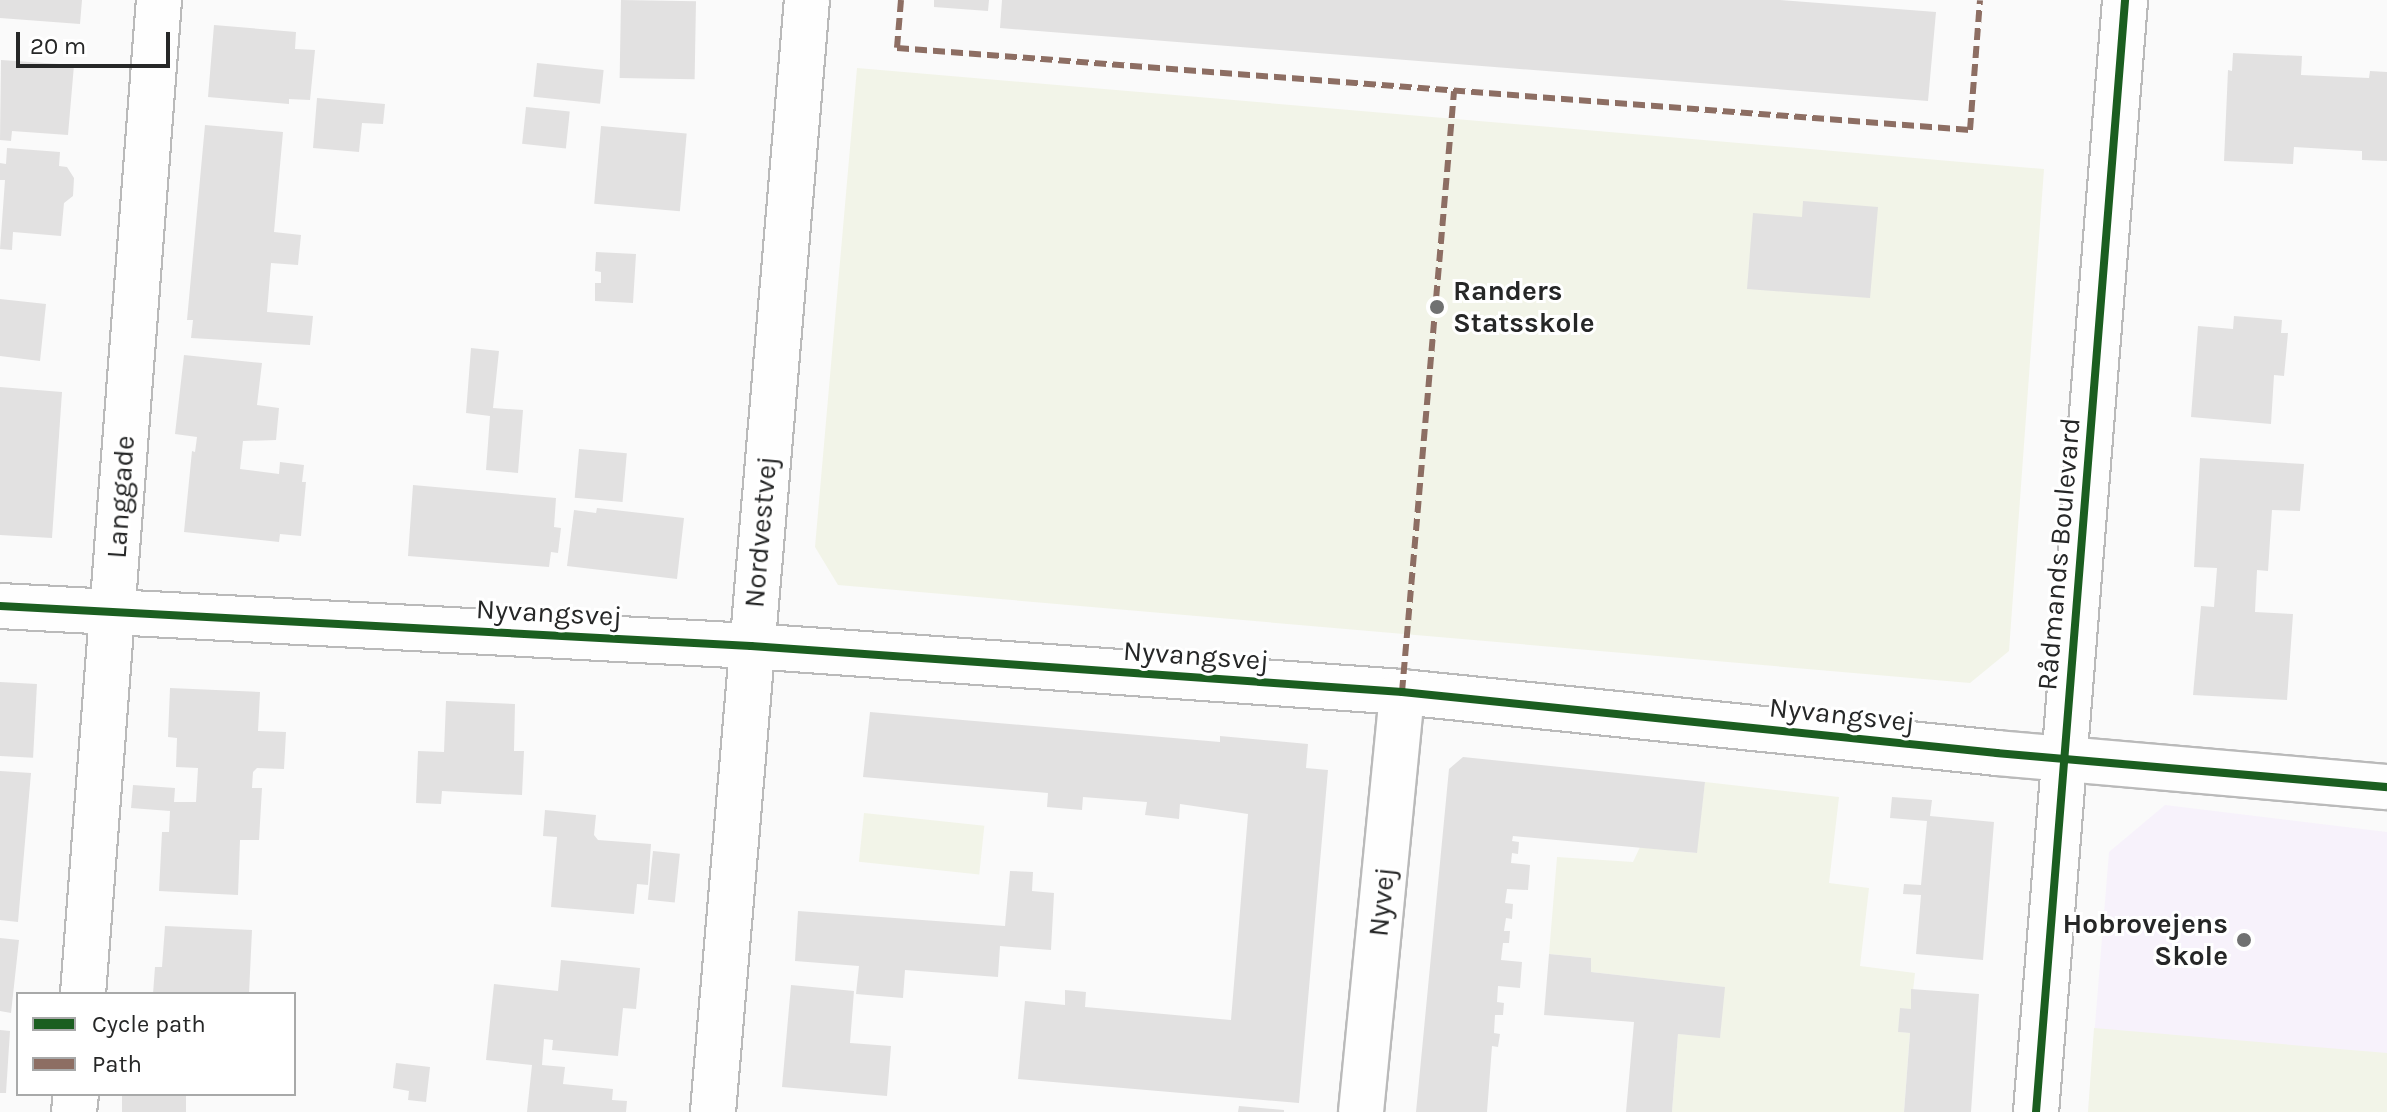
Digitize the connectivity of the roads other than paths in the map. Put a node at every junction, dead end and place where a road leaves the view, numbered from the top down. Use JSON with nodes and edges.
{"nodes":[{"id":1,"x":159,"y":0,"type":"edge"},
{"id":2,"x":807,"y":0,"type":"edge"},
{"id":3,"x":2125,"y":0,"type":"edge"},
{"id":4,"x":0,"y":606,"type":"edge"},
{"id":5,"x":112,"y":613,"type":"junction"},
{"id":6,"x":751,"y":646,"type":"junction"},
{"id":7,"x":1402,"y":692,"type":"junction"},
{"id":8,"x":2064,"y":759,"type":"junction"},
{"id":9,"x":2387,"y":787,"type":"edge"},
{"id":10,"x":83,"y":992,"type":"edge"},
{"id":11,"x":713,"y":1112,"type":"edge"},
{"id":12,"x":1361,"y":1112,"type":"edge"},
{"id":13,"x":2036,"y":1112,"type":"edge"}],
"edges":[{"from":1,"to":5,"type":"street","name":"Langgade"},
{"from":2,"to":6,"type":"street","name":"Nordvestvej"},
{"from":3,"to":8,"type":"street","name":"Rådmands Boulevard"},
{"from":4,"to":5,"type":"street","name":"Nyvangsvej"},
{"from":5,"to":6,"type":"street","name":"Nyvangsvej"},
{"from":5,"to":10,"type":"street","name":"Langgade"},
{"from":6,"to":7,"type":"street","name":"Nyvangsvej"},
{"from":6,"to":11,"type":"street","name":"Nordvestvej"},
{"from":7,"to":8,"type":"street","name":"Nyvangsvej"},
{"from":7,"to":12,"type":"street","name":"Nyvej"},
{"from":8,"to":9,"type":"street","name":"Nyvangsvej"},
{"from":8,"to":13,"type":"street","name":"Rådmands Boulevard"}]}
